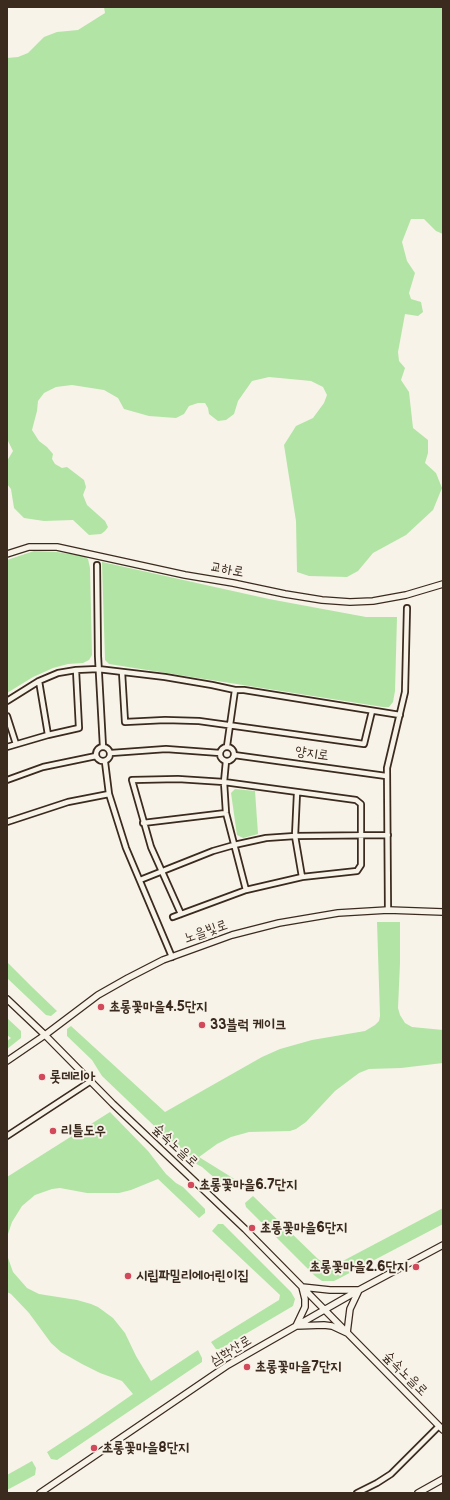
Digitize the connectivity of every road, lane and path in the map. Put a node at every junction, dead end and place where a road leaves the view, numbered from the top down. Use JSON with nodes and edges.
{"nodes":[{"id":1,"x":7,"y":554,"type":"edge"},
{"id":2,"x":97,"y":565,"type":"dead end"},
{"id":3,"x":443,"y":584,"type":"edge"},
{"id":4,"x":407,"y":608,"type":"dead end"},
{"id":5,"x":98,"y":669,"type":"junction"},
{"id":6,"x":76,"y":670,"type":"junction"},
{"id":7,"x":122,"y":672,"type":"junction"},
{"id":8,"x":40,"y":681,"type":"junction"},
{"id":9,"x":235,"y":690,"type":"junction"},
{"id":10,"x":7,"y":700,"type":"edge"},
{"id":11,"x":372,"y":711,"type":"junction"},
{"id":12,"x":400,"y":715,"type":"junction"},
{"id":13,"x":7,"y":716,"type":"edge"},
{"id":14,"x":230,"y":725,"type":"junction"},
{"id":15,"x":48,"y":735,"type":"junction"},
{"id":16,"x":16,"y":744,"type":"junction"},
{"id":17,"x":227,"y":746,"type":"junction"},
{"id":18,"x":7,"y":747,"type":"edge"},
{"id":19,"x":104,"y":747,"type":"junction"},
{"id":20,"x":111,"y":753,"type":"junction"},
{"id":21,"x":220,"y":753,"type":"junction"},
{"id":22,"x":234,"y":755,"type":"junction"},
{"id":23,"x":96,"y":756,"type":"junction"},
{"id":24,"x":226,"y":761,"type":"junction"},
{"id":25,"x":105,"y":762,"type":"junction"},
{"id":26,"x":386,"y":776,"type":"junction"},
{"id":27,"x":7,"y":780,"type":"edge"},
{"id":28,"x":224,"y":782,"type":"junction"},
{"id":29,"x":297,"y":793,"type":"junction"},
{"id":30,"x":109,"y":794,"type":"junction"},
{"id":31,"x":226,"y":813,"type":"junction"},
{"id":32,"x":7,"y":822,"type":"edge"},
{"id":33,"x":143,"y":823,"type":"junction"},
{"id":34,"x":388,"y":835,"type":"junction"},
{"id":35,"x":296,"y":836,"type":"junction"},
{"id":36,"x":362,"y":836,"type":"junction"},
{"id":37,"x":234,"y":845,"type":"junction"},
{"id":38,"x":161,"y":871,"type":"junction"},
{"id":39,"x":302,"y":877,"type":"junction"},
{"id":40,"x":140,"y":880,"type":"junction"},
{"id":41,"x":246,"y":890,"type":"junction"},
{"id":42,"x":388,"y":910,"type":"junction"},
{"id":43,"x":443,"y":912,"type":"edge"},
{"id":44,"x":181,"y":914,"type":"junction"},
{"id":45,"x":173,"y":917,"type":"dead end"},
{"id":46,"x":172,"y":957,"type":"junction"},
{"id":47,"x":7,"y":999,"type":"edge"},
{"id":48,"x":45,"y":1035,"type":"junction"},
{"id":49,"x":7,"y":1060,"type":"edge"},
{"id":50,"x":92,"y":1081,"type":"junction"},
{"id":51,"x":7,"y":1136,"type":"edge"},
{"id":52,"x":443,"y":1245,"type":"edge"},
{"id":53,"x":302,"y":1287,"type":"junction"},
{"id":54,"x":359,"y":1290,"type":"junction"},
{"id":55,"x":325,"y":1310,"type":"junction"},
{"id":56,"x":296,"y":1326,"type":"junction"},
{"id":57,"x":347,"y":1334,"type":"junction"},
{"id":58,"x":441,"y":1428,"type":"edge"},
{"id":59,"x":443,"y":1479,"type":"edge"},
{"id":60,"x":40,"y":1493,"type":"edge"},
{"id":61,"x":357,"y":1493,"type":"edge"},
{"id":62,"x":418,"y":1493,"type":"edge"}],
"edges":[{"from":1,"to":3,"type":"street","name":"교하로"},
{"from":2,"to":5,"type":"street"},
{"from":4,"to":12,"type":"street"},
{"from":5,"to":6,"type":"street"},
{"from":5,"to":7,"type":"street"},
{"from":5,"to":19,"type":"street"},
{"from":6,"to":8,"type":"street"},
{"from":6,"to":15,"type":"street"},
{"from":7,"to":9,"type":"street"},
{"from":7,"to":14,"type":"street"},
{"from":8,"to":10,"type":"street"},
{"from":8,"to":15,"type":"street"},
{"from":9,"to":11,"type":"street"},
{"from":9,"to":14,"type":"street"},
{"from":11,"to":12,"type":"street"},
{"from":11,"to":14,"type":"street"},
{"from":12,"to":26,"type":"street"},
{"from":13,"to":16,"type":"street"},
{"from":14,"to":17,"type":"street"},
{"from":15,"to":16,"type":"street"},
{"from":16,"to":18,"type":"street"},
{"from":17,"to":21,"type":"street"},
{"from":17,"to":22,"type":"street"},
{"from":19,"to":20,"type":"street"},
{"from":19,"to":23,"type":"street"},
{"from":20,"to":21,"type":"street"},
{"from":20,"to":25,"type":"street"},
{"from":21,"to":24,"type":"street"},
{"from":22,"to":24,"type":"street"},
{"from":22,"to":26,"type":"street","name":"양지로"},
{"from":23,"to":25,"type":"street"},
{"from":23,"to":27,"type":"street"},
{"from":24,"to":28,"type":"street"},
{"from":25,"to":30,"type":"street"},
{"from":26,"to":34,"type":"street"},
{"from":28,"to":29,"type":"street"},
{"from":28,"to":31,"type":"street"},
{"from":28,"to":33,"type":"street"},
{"from":29,"to":35,"type":"street"},
{"from":29,"to":36,"type":"street"},
{"from":30,"to":32,"type":"street"},
{"from":30,"to":40,"type":"street"},
{"from":31,"to":33,"type":"street"},
{"from":31,"to":37,"type":"street"},
{"from":33,"to":38,"type":"street"},
{"from":34,"to":36,"type":"street"},
{"from":34,"to":42,"type":"street"},
{"from":35,"to":36,"type":"street"},
{"from":35,"to":37,"type":"street"},
{"from":35,"to":39,"type":"street"},
{"from":36,"to":39,"type":"street"},
{"from":37,"to":38,"type":"street"},
{"from":37,"to":41,"type":"street"},
{"from":38,"to":40,"type":"street"},
{"from":38,"to":44,"type":"street"},
{"from":39,"to":41,"type":"street"},
{"from":40,"to":46,"type":"street"},
{"from":41,"to":44,"type":"street"},
{"from":42,"to":43,"type":"street","name":"노을빛로"},
{"from":42,"to":46,"type":"street","name":"노을빛로"},
{"from":44,"to":45,"type":"street"},
{"from":46,"to":48,"type":"street","name":"노을빛로"},
{"from":47,"to":48,"type":"street","name":"숲속노을로"},
{"from":48,"to":49,"type":"street","name":"노을빛로"},
{"from":48,"to":50,"type":"street","name":"숲속노을로"},
{"from":50,"to":51,"type":"street"},
{"from":50,"to":53,"type":"street","name":"숲속노을로"},
{"from":52,"to":54,"type":"street","name":"심학산로"},
{"from":53,"to":54,"type":"street"},
{"from":53,"to":55,"type":"street","name":"숲속노을로"},
{"from":53,"to":56,"type":"street"},
{"from":54,"to":55,"type":"street","name":"심학산로"},
{"from":54,"to":57,"type":"street"},
{"from":55,"to":56,"type":"street","name":"심학산로"},
{"from":55,"to":57,"type":"street","name":"숲속노을로"},
{"from":56,"to":57,"type":"street"},
{"from":56,"to":60,"type":"street","name":"심학산로"},
{"from":57,"to":58,"type":"street","name":"숲속노을로"},
{"from":58,"to":61,"type":"street"},
{"from":59,"to":62,"type":"street"}]}
